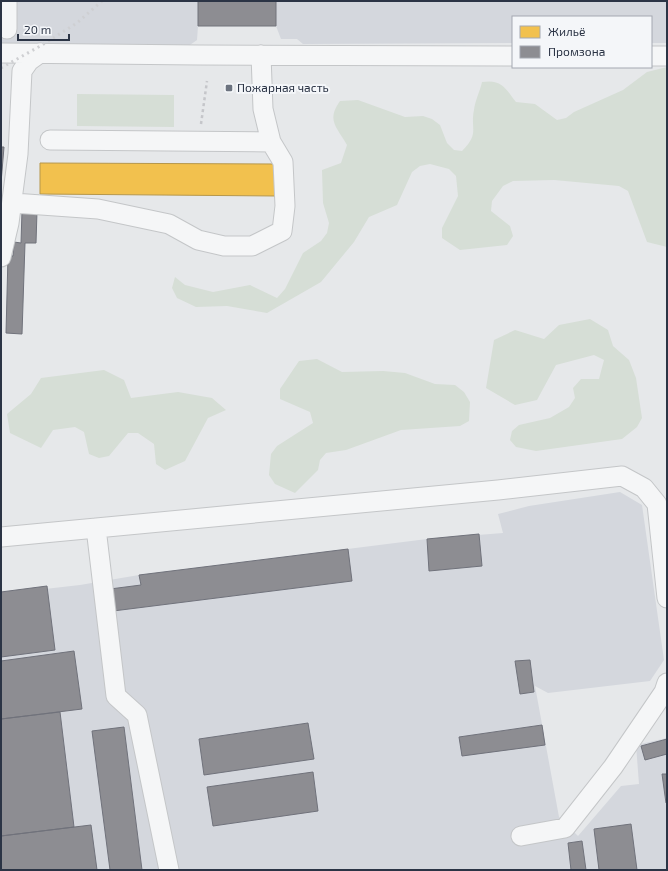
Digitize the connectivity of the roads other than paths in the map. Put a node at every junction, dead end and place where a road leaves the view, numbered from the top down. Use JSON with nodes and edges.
{"nodes":[{"id":1,"x":7,"y":1,"type":"edge"},
{"id":2,"x":7,"y":29,"type":"dead end"},
{"id":3,"x":1,"y":53,"type":"edge"},
{"id":4,"x":40,"y":53,"type":"junction"},
{"id":5,"x":261,"y":55,"type":"junction"},
{"id":6,"x":512,"y":56,"type":"edge"},
{"id":7,"x":652,"y":56,"type":"edge"},
{"id":8,"x":667,"y":56,"type":"edge"},
{"id":9,"x":50,"y":140,"type":"dead end"},
{"id":10,"x":271,"y":142,"type":"junction"},
{"id":11,"x":13,"y":203,"type":"junction"},
{"id":12,"x":2,"y":252,"type":"edge"},
{"id":13,"x":96,"y":528,"type":"junction"},
{"id":14,"x":1,"y":537,"type":"edge"},
{"id":15,"x":667,"y":598,"type":"edge"},
{"id":16,"x":667,"y":683,"type":"edge"},
{"id":17,"x":521,"y":836,"type":"dead end"},
{"id":18,"x":170,"y":870,"type":"edge"}],
"edges":[{"from":1,"to":2,"type":"street"},
{"from":3,"to":4,"type":"street"},
{"from":4,"to":5,"type":"street"},
{"from":4,"to":11,"type":"street"},
{"from":5,"to":6,"type":"street"},
{"from":5,"to":10,"type":"street"},
{"from":7,"to":8,"type":"street"},
{"from":9,"to":10,"type":"street"},
{"from":10,"to":11,"type":"street"},
{"from":11,"to":12,"type":"street"},
{"from":13,"to":14,"type":"street"},
{"from":13,"to":15,"type":"street"},
{"from":13,"to":18,"type":"street"},
{"from":16,"to":17,"type":"street"}]}
